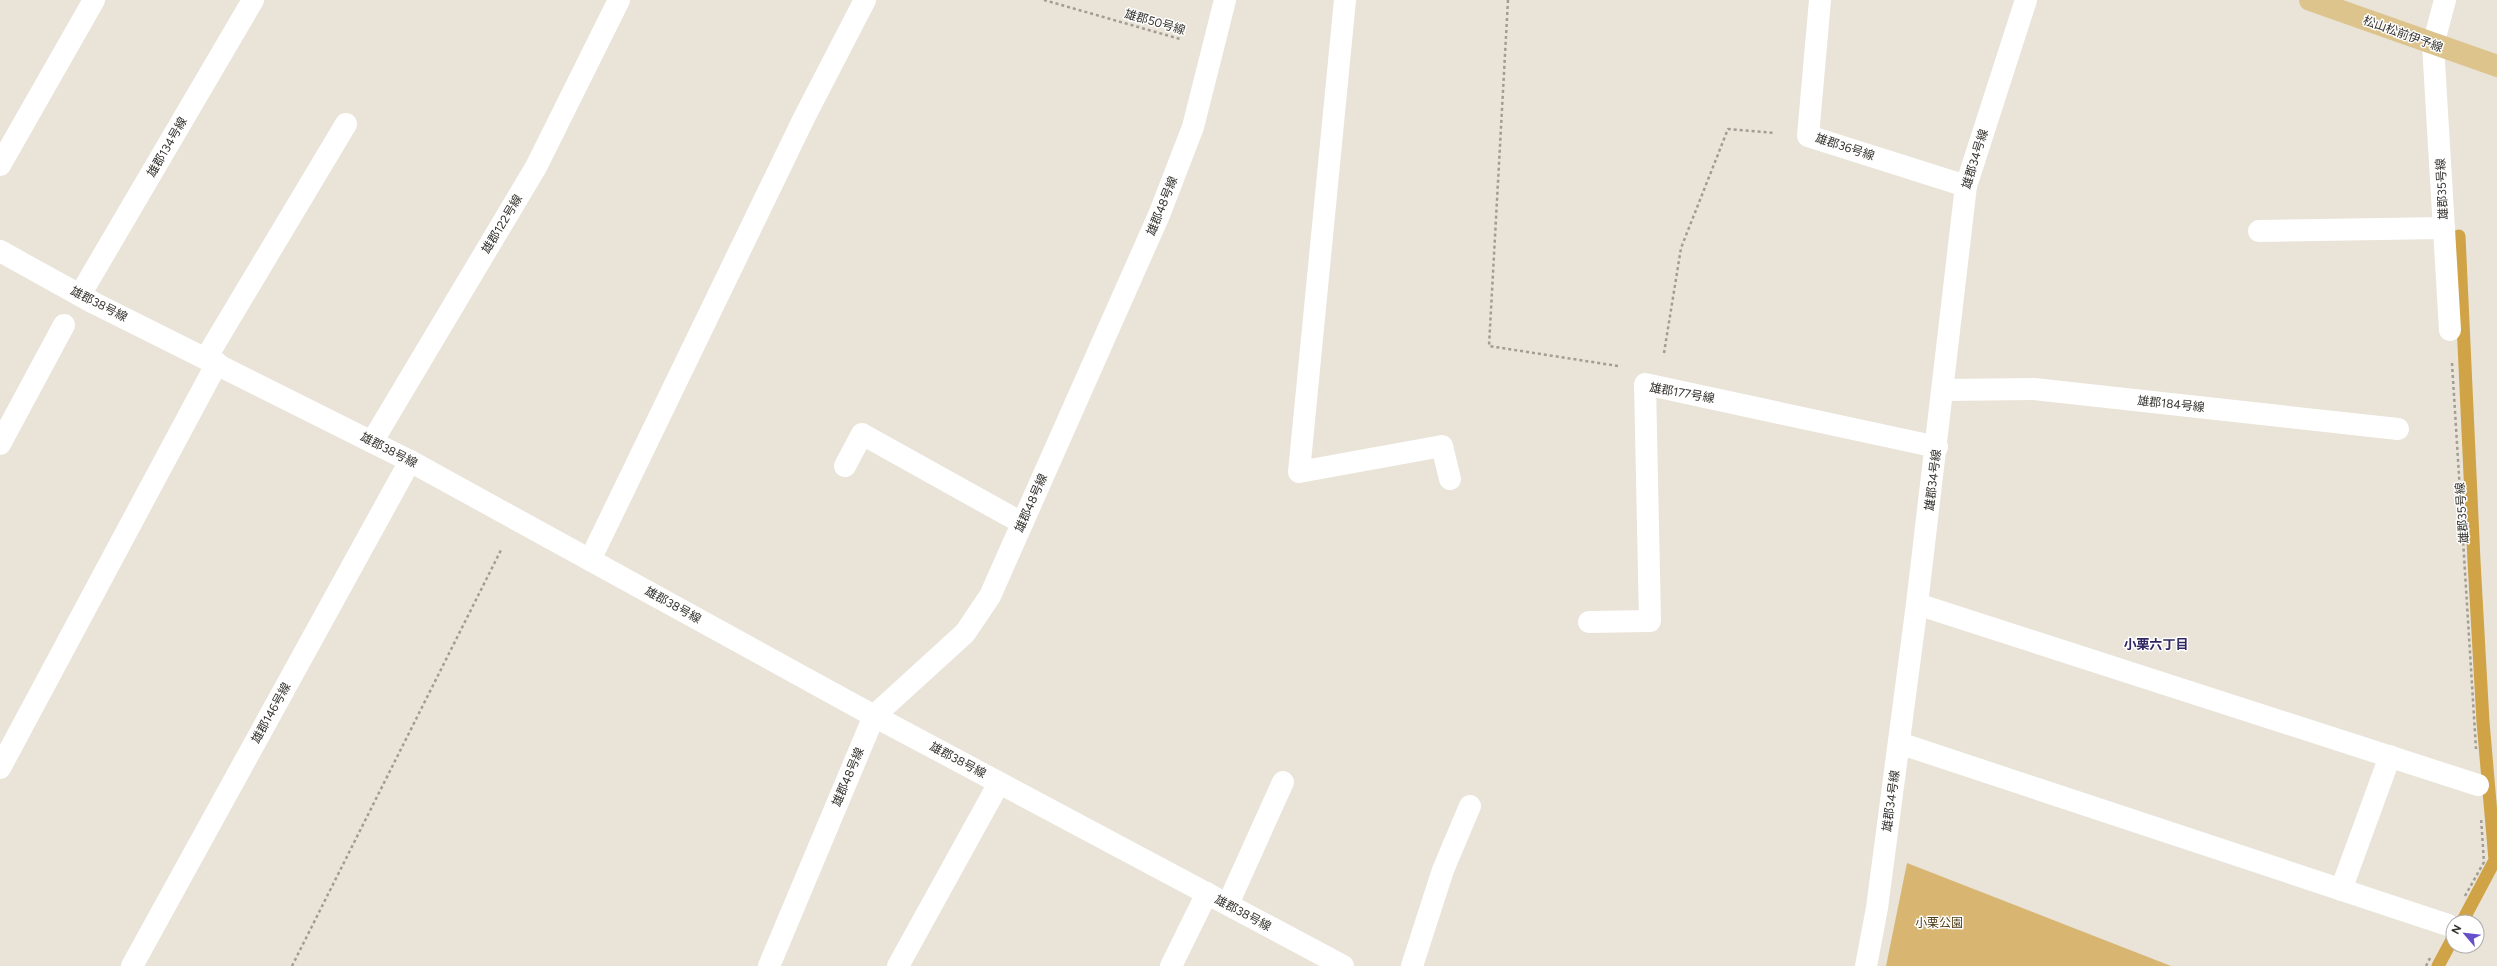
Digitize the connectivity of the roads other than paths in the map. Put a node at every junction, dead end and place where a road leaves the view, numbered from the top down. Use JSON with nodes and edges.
{"nodes":[{"id":1,"x":94,"y":0,"type":"edge"},
{"id":2,"x":253,"y":0,"type":"edge"},
{"id":3,"x":619,"y":0,"type":"edge"},
{"id":4,"x":865,"y":0,"type":"edge"},
{"id":5,"x":1225,"y":0,"type":"edge"},
{"id":6,"x":1345,"y":0,"type":"edge"},
{"id":7,"x":1820,"y":0,"type":"edge"},
{"id":8,"x":2026,"y":0,"type":"edge"},
{"id":9,"x":2310,"y":0,"type":"edge"},
{"id":10,"x":2444,"y":0,"type":"edge"},
{"id":11,"x":2433,"y":45,"type":"junction"},
{"id":12,"x":2497,"y":66,"type":"edge"},
{"id":13,"x":346,"y":124,"type":"dead end"},
{"id":14,"x":0,"y":165,"type":"edge"},
{"id":15,"x":1966,"y":186,"type":"junction"},
{"id":16,"x":2444,"y":228,"type":"junction"},
{"id":17,"x":2259,"y":231,"type":"dead end"},
{"id":18,"x":0,"y":251,"type":"edge"},
{"id":19,"x":80,"y":295,"type":"junction"},
{"id":20,"x":64,"y":325,"type":"dead end"},
{"id":21,"x":2450,"y":330,"type":"road end"},
{"id":22,"x":212,"y":361,"type":"junction"},
{"id":23,"x":1943,"y":390,"type":"junction"},
{"id":24,"x":2398,"y":429,"type":"dead end"},
{"id":25,"x":372,"y":442,"type":"junction"},
{"id":26,"x":0,"y":444,"type":"edge"},
{"id":27,"x":1937,"y":447,"type":"junction"},
{"id":28,"x":410,"y":461,"type":"junction"},
{"id":29,"x":845,"y":466,"type":"dead end"},
{"id":30,"x":1450,"y":479,"type":"dead end"},
{"id":31,"x":1022,"y":523,"type":"junction"},
{"id":32,"x":590,"y":560,"type":"junction"},
{"id":33,"x":1917,"y":604,"type":"junction"},
{"id":34,"x":1590,"y":622,"type":"dead end"},
{"id":35,"x":874,"y":716,"type":"junction"},
{"id":36,"x":1899,"y":743,"type":"junction"},
{"id":37,"x":2390,"y":756,"type":"junction"},
{"id":38,"x":0,"y":768,"type":"edge"},
{"id":39,"x":1283,"y":782,"type":"dead end"},
{"id":40,"x":999,"y":783,"type":"junction"},
{"id":41,"x":2478,"y":786,"type":"road end"},
{"id":42,"x":1470,"y":806,"type":"dead end"},
{"id":43,"x":2341,"y":890,"type":"junction"},
{"id":44,"x":1207,"y":893,"type":"junction"},
{"id":45,"x":1228,"y":904,"type":"junction"},
{"id":46,"x":2445,"y":925,"type":"edge"},
{"id":47,"x":132,"y":966,"type":"edge"},
{"id":48,"x":770,"y":966,"type":"edge"},
{"id":49,"x":898,"y":966,"type":"edge"},
{"id":50,"x":1171,"y":966,"type":"edge"},
{"id":51,"x":1343,"y":966,"type":"edge"},
{"id":52,"x":1412,"y":966,"type":"edge"},
{"id":53,"x":1866,"y":966,"type":"edge"}],
"edges":[{"from":1,"to":14,"type":"street"},
{"from":2,"to":19,"type":"street","name":"雄郡134号線"},
{"from":3,"to":25,"type":"street","name":"雄郡122号線"},
{"from":4,"to":32,"type":"street"},
{"from":5,"to":31,"type":"street","name":"雄郡48号線"},
{"from":6,"to":30,"type":"street"},
{"from":7,"to":15,"type":"street","name":"雄郡36号線"},
{"from":8,"to":15,"type":"street","name":"雄郡34号線"},
{"from":9,"to":11,"type":"main road","name":"松山松前伊予線"},
{"from":10,"to":11,"type":"street","name":"雄郡35号線"},
{"from":11,"to":12,"type":"main road","name":"松山松前伊予線"},
{"from":11,"to":16,"type":"street","name":"雄郡35号線"},
{"from":13,"to":22,"type":"street"},
{"from":15,"to":23,"type":"street","name":"雄郡34号線"},
{"from":16,"to":17,"type":"street"},
{"from":16,"to":21,"type":"street","name":"雄郡35号線"},
{"from":18,"to":19,"type":"street","name":"雄郡38号線"},
{"from":19,"to":22,"type":"street","name":"雄郡38号線"},
{"from":20,"to":26,"type":"street"},
{"from":22,"to":25,"type":"street","name":"雄郡38号線"},
{"from":22,"to":38,"type":"street"},
{"from":23,"to":24,"type":"street","name":"雄郡184号線"},
{"from":23,"to":27,"type":"street","name":"雄郡34号線"},
{"from":25,"to":28,"type":"street","name":"雄郡38号線"},
{"from":27,"to":33,"type":"street","name":"雄郡34号線"},
{"from":27,"to":34,"type":"street","name":"雄郡177号線"},
{"from":28,"to":32,"type":"street","name":"雄郡38号線"},
{"from":28,"to":47,"type":"street","name":"雄郡146号線"},
{"from":29,"to":31,"type":"street"},
{"from":31,"to":35,"type":"street","name":"雄郡48号線"},
{"from":32,"to":35,"type":"street","name":"雄郡38号線"},
{"from":33,"to":36,"type":"street","name":"雄郡34号線"},
{"from":33,"to":37,"type":"street"},
{"from":35,"to":40,"type":"street","name":"雄郡38号線"},
{"from":35,"to":48,"type":"street","name":"雄郡48号線"},
{"from":36,"to":43,"type":"street"},
{"from":36,"to":53,"type":"street","name":"雄郡34号線"},
{"from":37,"to":41,"type":"street"},
{"from":37,"to":43,"type":"street"},
{"from":39,"to":45,"type":"street"},
{"from":40,"to":44,"type":"street","name":"雄郡38号線"},
{"from":40,"to":49,"type":"street"},
{"from":42,"to":52,"type":"street"},
{"from":43,"to":46,"type":"street"},
{"from":44,"to":45,"type":"street","name":"雄郡38号線"},
{"from":44,"to":50,"type":"street"},
{"from":45,"to":51,"type":"street","name":"雄郡38号線"}]}
